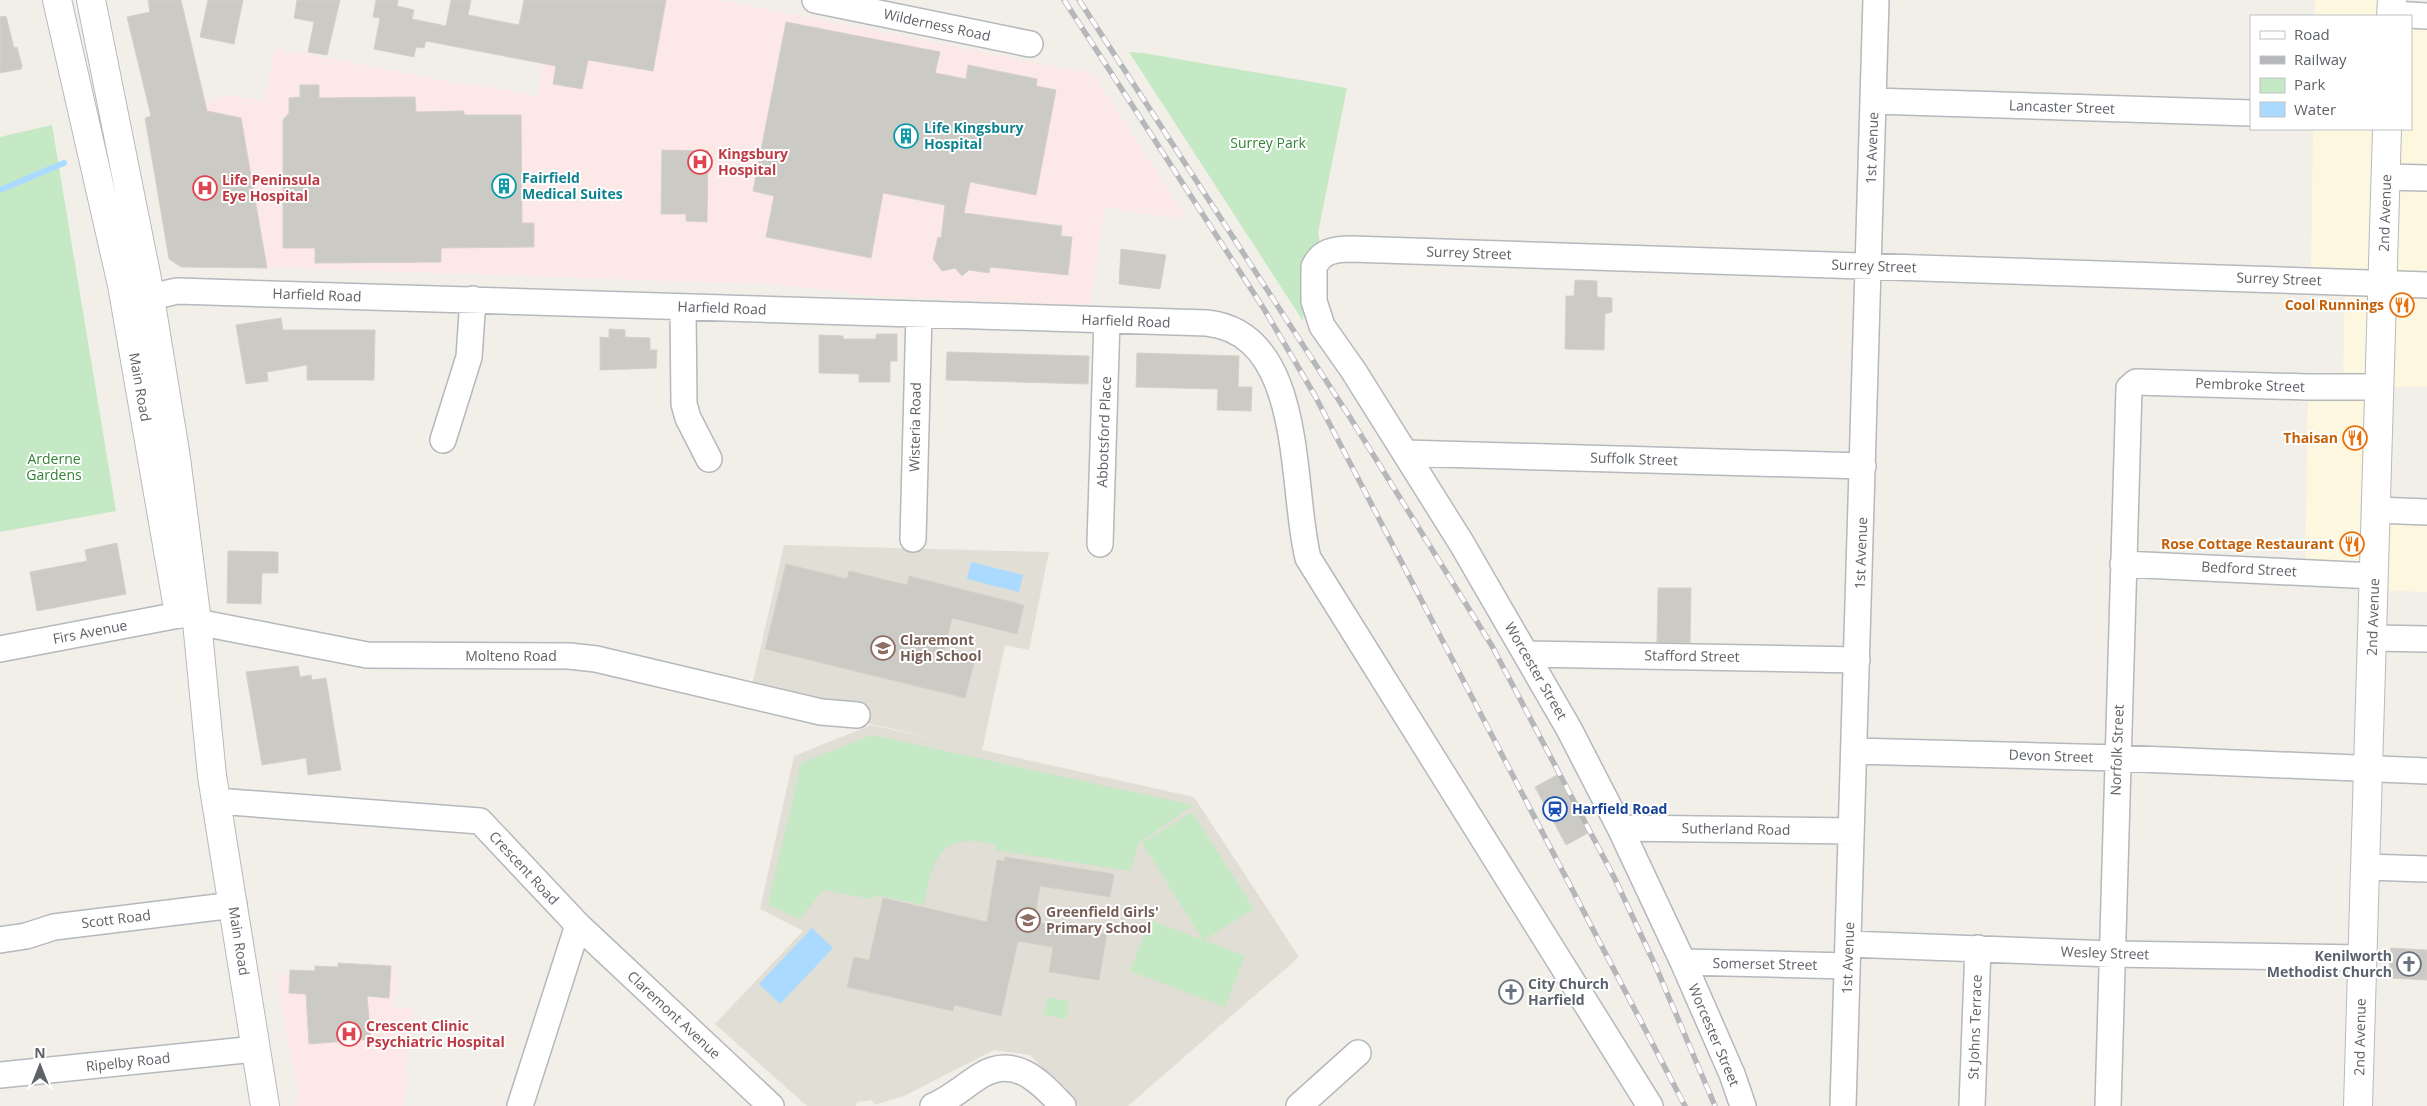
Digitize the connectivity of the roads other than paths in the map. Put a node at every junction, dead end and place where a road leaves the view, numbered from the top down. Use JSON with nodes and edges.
{"nodes":[{"id":1,"x":58,"y":0,"type":"edge"},
{"id":2,"x":91,"y":0,"type":"edge"},
{"id":3,"x":816,"y":0,"type":"edge"},
{"id":4,"x":1876,"y":0,"type":"edge"},
{"id":5,"x":2392,"y":10,"type":"edge"},
{"id":6,"x":2427,"y":16,"type":"edge"},
{"id":7,"x":1030,"y":44,"type":"dead end"},
{"id":8,"x":1873,"y":101,"type":"junction"},
{"id":9,"x":2250,"y":112,"type":"edge"},
{"id":10,"x":2387,"y":130,"type":"edge"},
{"id":11,"x":2386,"y":177,"type":"junction"},
{"id":12,"x":2427,"y":178,"type":"edge"},
{"id":13,"x":1323,"y":255,"type":"joint"},
{"id":14,"x":1869,"y":266,"type":"junction"},
{"id":15,"x":2383,"y":282,"type":"junction"},
{"id":16,"x":2427,"y":285,"type":"edge"},
{"id":17,"x":473,"y":299,"type":"junction"},
{"id":18,"x":138,"y":301,"type":"junction"},
{"id":19,"x":683,"y":307,"type":"junction"},
{"id":20,"x":919,"y":314,"type":"junction"},
{"id":21,"x":1107,"y":320,"type":"junction"},
{"id":22,"x":2380,"y":386,"type":"junction"},
{"id":23,"x":2128,"y":394,"type":"joint"},
{"id":24,"x":443,"y":440,"type":"dead end"},
{"id":25,"x":1405,"y":453,"type":"junction"},
{"id":26,"x":710,"y":459,"type":"dead end"},
{"id":27,"x":1863,"y":466,"type":"junction"},
{"id":28,"x":2376,"y":510,"type":"junction"},
{"id":29,"x":2427,"y":512,"type":"edge"},
{"id":30,"x":913,"y":539,"type":"dead end"},
{"id":31,"x":1100,"y":544,"type":"dead end"},
{"id":32,"x":2123,"y":564,"type":"junction"},
{"id":33,"x":2374,"y":576,"type":"junction"},
{"id":34,"x":188,"y":618,"type":"junction"},
{"id":35,"x":2373,"y":638,"type":"junction"},
{"id":36,"x":2427,"y":639,"type":"edge"},
{"id":37,"x":0,"y":649,"type":"edge"},
{"id":38,"x":1527,"y":654,"type":"junction"},
{"id":39,"x":1858,"y":660,"type":"junction"},
{"id":40,"x":858,"y":715,"type":"dead end"},
{"id":41,"x":1854,"y":751,"type":"junction"},
{"id":42,"x":2118,"y":758,"type":"junction"},
{"id":43,"x":2367,"y":769,"type":"junction"},
{"id":44,"x":2427,"y":771,"type":"edge"},
{"id":45,"x":214,"y":789,"type":"junction"},
{"id":46,"x":1620,"y":828,"type":"junction"},
{"id":47,"x":1851,"y":831,"type":"junction"},
{"id":48,"x":2366,"y":866,"type":"junction"},
{"id":49,"x":2427,"y":869,"type":"edge"},
{"id":50,"x":234,"y":905,"type":"junction"},
{"id":51,"x":578,"y":925,"type":"junction"},
{"id":52,"x":0,"y":940,"type":"edge"},
{"id":53,"x":1978,"y":948,"type":"junction"},
{"id":54,"x":2112,"y":954,"type":"junction"},
{"id":55,"x":1848,"y":955,"type":"junction"},
{"id":56,"x":2362,"y":958,"type":"junction"},
{"id":57,"x":1683,"y":962,"type":"junction"},
{"id":58,"x":256,"y":1049,"type":"junction"},
{"id":59,"x":1358,"y":1054,"type":"dead end"},
{"id":60,"x":0,"y":1075,"type":"edge"},
{"id":61,"x":265,"y":1106,"type":"edge"},
{"id":62,"x":520,"y":1106,"type":"edge"},
{"id":63,"x":771,"y":1106,"type":"edge"},
{"id":64,"x":933,"y":1106,"type":"edge"},
{"id":65,"x":1063,"y":1106,"type":"edge"},
{"id":66,"x":1299,"y":1106,"type":"edge"},
{"id":67,"x":1650,"y":1106,"type":"edge"},
{"id":68,"x":1743,"y":1106,"type":"edge"},
{"id":69,"x":1843,"y":1106,"type":"edge"},
{"id":70,"x":1972,"y":1106,"type":"edge"},
{"id":71,"x":2108,"y":1106,"type":"edge"},
{"id":72,"x":2358,"y":1106,"type":"edge"}],
"edges":[{"from":1,"to":18,"type":"main road","name":"Main Road"},
{"from":2,"to":18,"type":"main road","name":"Main Road"},
{"from":3,"to":7,"type":"street","name":"Wilderness Road"},
{"from":4,"to":8,"type":"street","name":"1st Avenue"},
{"from":5,"to":6,"type":"street"},
{"from":8,"to":9,"type":"street","name":"Lancaster Street"},
{"from":8,"to":14,"type":"street","name":"1st Avenue"},
{"from":10,"to":11,"type":"main road","name":"2nd Avenue"},
{"from":11,"to":12,"type":"street"},
{"from":11,"to":15,"type":"main road","name":"2nd Avenue"},
{"from":13,"to":14,"type":"street","name":"Surrey Street"},
{"from":13,"to":25,"type":"street","name":"Worcester Street"},
{"from":14,"to":15,"type":"street","name":"Surrey Street"},
{"from":14,"to":27,"type":"street","name":"1st Avenue"},
{"from":15,"to":16,"type":"street","name":"Surrey Street"},
{"from":15,"to":22,"type":"main road","name":"2nd Avenue"},
{"from":17,"to":18,"type":"street","name":"Harfield Road"},
{"from":17,"to":19,"type":"street","name":"Harfield Road"},
{"from":17,"to":24,"type":"street"},
{"from":18,"to":34,"type":"main road","name":"Main Road"},
{"from":19,"to":20,"type":"street","name":"Harfield Road"},
{"from":19,"to":26,"type":"street"},
{"from":20,"to":21,"type":"street","name":"Harfield Road"},
{"from":20,"to":30,"type":"street","name":"Wisteria Road"},
{"from":21,"to":31,"type":"street","name":"Abbotsford Place"},
{"from":21,"to":67,"type":"street","name":"Harfield Road"},
{"from":22,"to":23,"type":"street","name":"Pembroke Street"},
{"from":22,"to":28,"type":"main road","name":"2nd Avenue"},
{"from":23,"to":32,"type":"street","name":"Norfolk Street"},
{"from":25,"to":27,"type":"street","name":"Suffolk Street"},
{"from":25,"to":38,"type":"street","name":"Worcester Street"},
{"from":27,"to":39,"type":"street","name":"1st Avenue"},
{"from":28,"to":29,"type":"street"},
{"from":28,"to":33,"type":"main road","name":"2nd Avenue"},
{"from":32,"to":33,"type":"street","name":"Bedford Street"},
{"from":32,"to":42,"type":"street","name":"Norfolk Street"},
{"from":33,"to":35,"type":"main road","name":"2nd Avenue"},
{"from":34,"to":37,"type":"street","name":"Firs Avenue"},
{"from":34,"to":40,"type":"street","name":"Molteno Road"},
{"from":34,"to":45,"type":"main road","name":"Main Road"},
{"from":35,"to":36,"type":"street"},
{"from":35,"to":43,"type":"main road","name":"2nd Avenue"},
{"from":38,"to":39,"type":"street","name":"Stafford Street"},
{"from":38,"to":46,"type":"street","name":"Worcester Street"},
{"from":39,"to":41,"type":"street","name":"1st Avenue"},
{"from":41,"to":42,"type":"street","name":"Devon Street"},
{"from":41,"to":47,"type":"street","name":"1st Avenue"},
{"from":42,"to":43,"type":"street","name":"Devon Street"},
{"from":42,"to":54,"type":"street","name":"Norfolk Street"},
{"from":43,"to":44,"type":"street","name":"Devon Street"},
{"from":43,"to":48,"type":"main road","name":"2nd Avenue"},
{"from":45,"to":50,"type":"main road","name":"Main Road"},
{"from":45,"to":51,"type":"street","name":"Crescent Road"},
{"from":46,"to":47,"type":"street","name":"Sutherland Road"},
{"from":46,"to":57,"type":"street","name":"Worcester Street"},
{"from":47,"to":55,"type":"street","name":"1st Avenue"},
{"from":48,"to":49,"type":"street"},
{"from":48,"to":56,"type":"main road","name":"2nd Avenue"},
{"from":50,"to":52,"type":"street","name":"Scott Road"},
{"from":50,"to":58,"type":"main road","name":"Main Road"},
{"from":51,"to":62,"type":"street"},
{"from":51,"to":63,"type":"street","name":"Claremont Avenue"},
{"from":53,"to":54,"type":"street","name":"Wesley Street"},
{"from":53,"to":55,"type":"street","name":"Wesley Street"},
{"from":53,"to":70,"type":"street","name":"St Johns Terrace"},
{"from":54,"to":56,"type":"street","name":"Wesley Street"},
{"from":54,"to":71,"type":"street","name":"Norfolk Street"},
{"from":55,"to":57,"type":"street","name":"Somerset Street"},
{"from":55,"to":69,"type":"street","name":"1st Avenue"},
{"from":56,"to":72,"type":"main road","name":"2nd Avenue"},
{"from":57,"to":68,"type":"street","name":"Worcester Street"},
{"from":58,"to":60,"type":"street","name":"Ripelby Road"},
{"from":58,"to":61,"type":"main road","name":"Main Road"},
{"from":59,"to":66,"type":"street"},
{"from":64,"to":65,"type":"street"}]}
